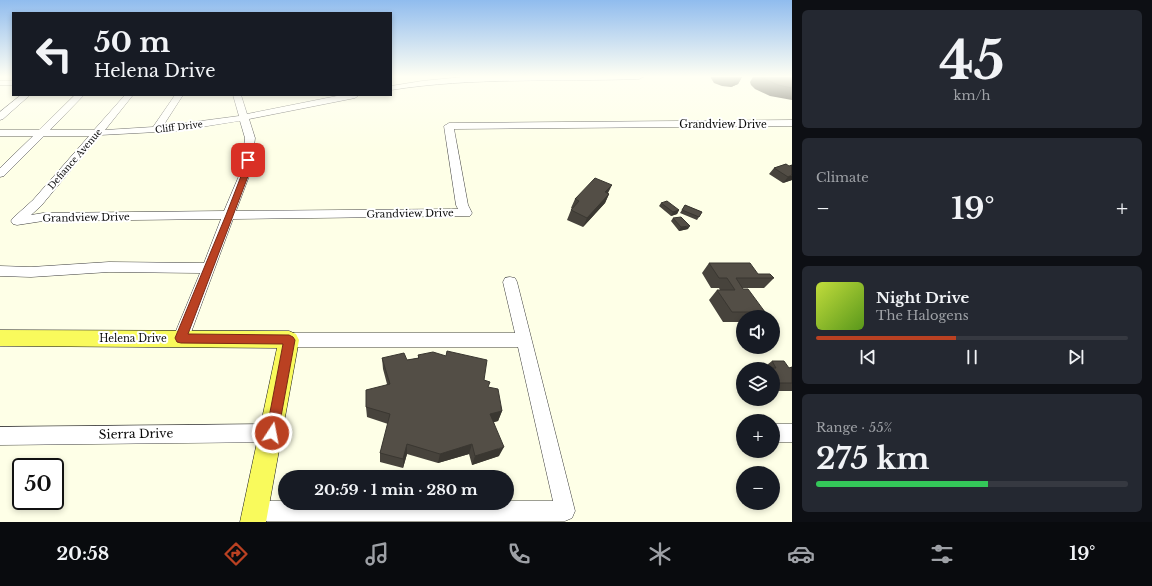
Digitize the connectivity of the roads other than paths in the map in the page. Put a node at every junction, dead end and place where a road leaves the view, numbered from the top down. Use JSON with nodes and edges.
{"nodes":[{"id":1,"x":18,"y":101,"type":"edge"},
{"id":2,"x":73,"y":101,"type":"edge"},
{"id":3,"x":124,"y":101,"type":"edge"},
{"id":4,"x":174,"y":101,"type":"edge"},
{"id":5,"x":239,"y":101,"type":"edge"},
{"id":6,"x":323,"y":101,"type":"edge"},
{"id":7,"x":0,"y":104,"type":"edge"},
{"id":8,"x":15,"y":104,"type":"junction"},
{"id":9,"x":0,"y":117,"type":"edge"},
{"id":10,"x":243,"y":117,"type":"junction"},
{"id":11,"x":792,"y":123,"type":"edge"},
{"id":12,"x":156,"y":130,"type":"junction"},
{"id":13,"x":98,"y":132,"type":"junction"},
{"id":14,"x":0,"y":133,"type":"edge"},
{"id":15,"x":41,"y":133,"type":"junction"},
{"id":16,"x":0,"y":174,"type":"edge"},
{"id":17,"x":230,"y":215,"type":"junction"},
{"id":18,"x":17,"y":221,"type":"joint"},
{"id":19,"x":208,"y":268,"type":"junction"},
{"id":20,"x":0,"y":271,"type":"edge"},
{"id":21,"x":510,"y":282,"type":"dead end"},
{"id":22,"x":0,"y":338,"type":"edge"},
{"id":23,"x":181,"y":338,"type":"junction"},
{"id":24,"x":289,"y":340,"type":"junction"},
{"id":25,"x":524,"y":340,"type":"junction"},
{"id":26,"x":272,"y":433,"type":"junction"},
{"id":27,"x":780,"y":433,"type":"edge"},
{"id":28,"x":792,"y":433,"type":"edge"},
{"id":29,"x":0,"y":436,"type":"edge"},
{"id":30,"x":254,"y":516,"type":"edge"}],
"edges":[{"from":1,"to":8,"type":"street"},
{"from":2,"to":15,"type":"street"},
{"from":3,"to":13,"type":"street","name":"Defiance Avenue"},
{"from":4,"to":12,"type":"street"},
{"from":5,"to":10,"type":"street"},
{"from":6,"to":10,"type":"street","name":"Cliff Drive"},
{"from":7,"to":8,"type":"street"},
{"from":8,"to":9,"type":"street"},
{"from":10,"to":12,"type":"street","name":"Cliff Drive"},
{"from":10,"to":17,"type":"street"},
{"from":11,"to":17,"type":"street","name":"Grandview Drive"},
{"from":12,"to":13,"type":"street","name":"Cliff Drive"},
{"from":13,"to":15,"type":"street","name":"Cliff Drive"},
{"from":13,"to":18,"type":"street","name":"Defiance Avenue"},
{"from":14,"to":15,"type":"street","name":"Cliff Drive"},
{"from":15,"to":16,"type":"street"},
{"from":17,"to":18,"type":"street","name":"Grandview Drive"},
{"from":17,"to":19,"type":"street"},
{"from":19,"to":20,"type":"street"},
{"from":19,"to":23,"type":"street"},
{"from":21,"to":25,"type":"street"},
{"from":22,"to":23,"type":"main road","name":"Helena Drive"},
{"from":23,"to":24,"type":"main road","name":"Helena Drive"},
{"from":24,"to":25,"type":"street"},
{"from":24,"to":26,"type":"main road"},
{"from":25,"to":30,"type":"street"},
{"from":26,"to":29,"type":"street","name":"Sierra Drive"},
{"from":26,"to":30,"type":"main road"},
{"from":27,"to":28,"type":"street"}]}
